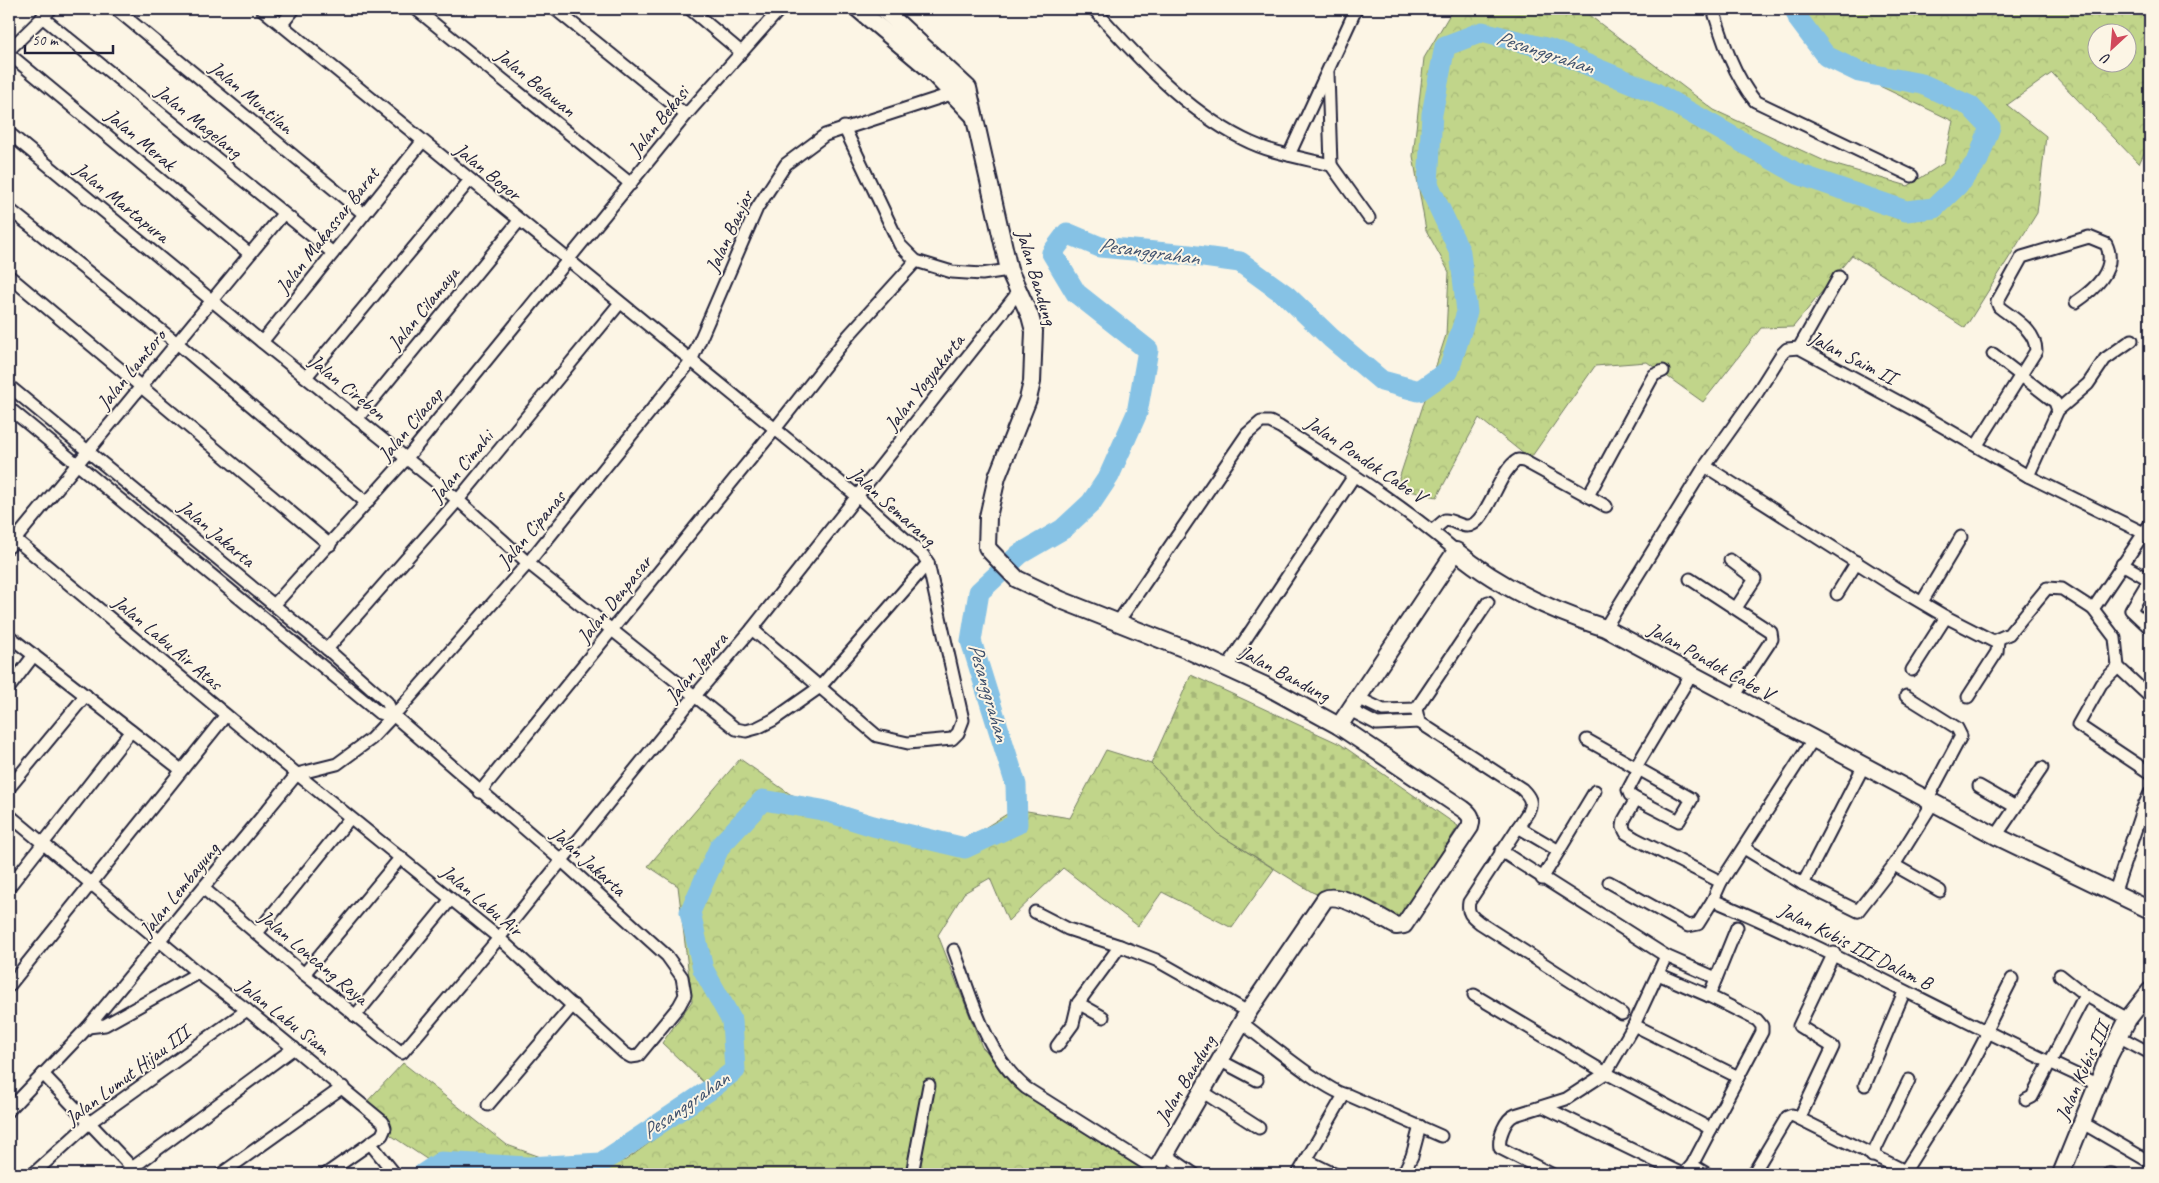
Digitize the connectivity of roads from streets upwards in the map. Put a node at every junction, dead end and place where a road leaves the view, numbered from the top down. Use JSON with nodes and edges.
{"nodes":[{"id":1,"x":51,"y":9,"type":"edge"},
{"id":2,"x":116,"y":9,"type":"edge"},
{"id":3,"x":262,"y":9,"type":"edge"},
{"id":4,"x":294,"y":9,"type":"edge"},
{"id":5,"x":416,"y":9,"type":"edge"},
{"id":6,"x":555,"y":9,"type":"edge"},
{"id":7,"x":690,"y":9,"type":"edge"},
{"id":8,"x":780,"y":9,"type":"edge"},
{"id":9,"x":858,"y":9,"type":"edge"},
{"id":10,"x":883,"y":9,"type":"edge"},
{"id":11,"x":1094,"y":9,"type":"edge"},
{"id":12,"x":1356,"y":9,"type":"edge"},
{"id":13,"x":1713,"y":9,"type":"edge"},
{"id":14,"x":42,"y":17,"type":"junction"},
{"id":15,"x":282,"y":24,"type":"junction"},
{"id":16,"x":9,"y":50,"type":"edge"},
{"id":17,"x":741,"y":52,"type":"junction"},
{"id":18,"x":9,"y":54,"type":"edge"},
{"id":19,"x":1328,"y":68,"type":"junction"},
{"id":20,"x":968,"y":88,"type":"junction"},
{"id":21,"x":952,"y":94,"type":"junction"},
{"id":22,"x":686,"y":115,"type":"junction"},
{"id":23,"x":974,"y":116,"type":"junction"},
{"id":24,"x":844,"y":127,"type":"junction"},
{"id":25,"x":9,"y":133,"type":"edge"},
{"id":26,"x":422,"y":142,"type":"junction"},
{"id":27,"x":1290,"y":155,"type":"junction"},
{"id":28,"x":1331,"y":164,"type":"junction"},
{"id":29,"x":1912,"y":176,"type":"dead end"},
{"id":30,"x":470,"y":180,"type":"junction"},
{"id":31,"x":632,"y":184,"type":"junction"},
{"id":32,"x":9,"y":209,"type":"edge"},
{"id":33,"x":283,"y":214,"type":"junction"},
{"id":34,"x":364,"y":214,"type":"junction"},
{"id":35,"x":1368,"y":218,"type":"dead end"},
{"id":36,"x":519,"y":221,"type":"junction"},
{"id":37,"x":333,"y":253,"type":"junction"},
{"id":38,"x":250,"y":254,"type":"junction"},
{"id":39,"x":568,"y":260,"type":"junction"},
{"id":40,"x":916,"y":260,"type":"junction"},
{"id":41,"x":1009,"y":270,"type":"junction"},
{"id":42,"x":9,"y":276,"type":"edge"},
{"id":43,"x":1839,"y":277,"type":"dead end"},
{"id":44,"x":1020,"y":290,"type":"junction"},
{"id":45,"x":212,"y":300,"type":"junction"},
{"id":46,"x":2076,"y":302,"type":"dead end"},
{"id":47,"x":620,"y":303,"type":"junction"},
{"id":48,"x":2132,"y":340,"type":"dead end"},
{"id":49,"x":262,"y":342,"type":"junction"},
{"id":50,"x":177,"y":343,"type":"junction"},
{"id":51,"x":1799,"y":348,"type":"junction"},
{"id":52,"x":1993,"y":354,"type":"dead end"},
{"id":53,"x":691,"y":361,"type":"junction"},
{"id":54,"x":1663,"y":371,"type":"dead end"},
{"id":55,"x":306,"y":377,"type":"junction"},
{"id":56,"x":2020,"y":377,"type":"junction"},
{"id":57,"x":9,"y":386,"type":"edge"},
{"id":58,"x":142,"y":386,"type":"junction"},
{"id":59,"x":9,"y":408,"type":"edge"},
{"id":60,"x":2058,"y":410,"type":"junction"},
{"id":61,"x":357,"y":419,"type":"junction"},
{"id":62,"x":775,"y":429,"type":"junction"},
{"id":63,"x":1977,"y":445,"type":"junction"},
{"id":64,"x":88,"y":451,"type":"junction"},
{"id":65,"x":406,"y":459,"type":"junction"},
{"id":66,"x":77,"y":464,"type":"junction"},
{"id":67,"x":1704,"y":466,"type":"junction"},
{"id":68,"x":1354,"y":476,"type":"junction"},
{"id":69,"x":2028,"y":476,"type":"junction"},
{"id":70,"x":857,"y":496,"type":"junction"},
{"id":71,"x":1588,"y":496,"type":"junction"},
{"id":72,"x":458,"y":500,"type":"junction"},
{"id":73,"x":368,"y":503,"type":"junction"},
{"id":74,"x":1606,"y":506,"type":"dead end"},
{"id":75,"x":2148,"y":530,"type":"edge"},
{"id":76,"x":1432,"y":531,"type":"junction"},
{"id":77,"x":1962,"y":537,"type":"dead end"},
{"id":78,"x":11,"y":540,"type":"edge"},
{"id":79,"x":330,"y":545,"type":"junction"},
{"id":80,"x":1456,"y":552,"type":"junction"},
{"id":81,"x":1730,"y":560,"type":"dead end"},
{"id":82,"x":1857,"y":562,"type":"junction"},
{"id":83,"x":528,"y":563,"type":"junction"},
{"id":84,"x":928,"y":563,"type":"junction"},
{"id":85,"x":2122,"y":564,"type":"junction"},
{"id":86,"x":1690,"y":579,"type":"dead end"},
{"id":87,"x":2150,"y":580,"type":"edge"},
{"id":88,"x":1838,"y":594,"type":"dead end"},
{"id":89,"x":1488,"y":602,"type":"dead end"},
{"id":90,"x":1922,"y":602,"type":"junction"},
{"id":91,"x":274,"y":605,"type":"junction"},
{"id":92,"x":1736,"y":608,"type":"junction"},
{"id":93,"x":2093,"y":610,"type":"junction"},
{"id":94,"x":1946,"y":617,"type":"junction"},
{"id":95,"x":1118,"y":622,"type":"junction"},
{"id":96,"x":1605,"y":628,"type":"junction"},
{"id":97,"x":2150,"y":628,"type":"edge"},
{"id":98,"x":752,"y":629,"type":"junction"},
{"id":99,"x":612,"y":632,"type":"junction"},
{"id":100,"x":9,"y":636,"type":"edge"},
{"id":101,"x":1998,"y":640,"type":"junction"},
{"id":102,"x":327,"y":649,"type":"junction"},
{"id":103,"x":34,"y":656,"type":"junction"},
{"id":104,"x":1227,"y":667,"type":"junction"},
{"id":105,"x":2118,"y":667,"type":"junction"},
{"id":106,"x":1912,"y":670,"type":"dead end"},
{"id":107,"x":1692,"y":673,"type":"junction"},
{"id":108,"x":820,"y":687,"type":"junction"},
{"id":109,"x":9,"y":688,"type":"edge"},
{"id":110,"x":86,"y":695,"type":"junction"},
{"id":111,"x":694,"y":696,"type":"junction"},
{"id":112,"x":1906,"y":696,"type":"dead end"},
{"id":113,"x":1968,"y":696,"type":"dead end"},
{"id":114,"x":2150,"y":697,"type":"edge"},
{"id":115,"x":1733,"y":698,"type":"junction"},
{"id":116,"x":1354,"y":704,"type":"junction"},
{"id":117,"x":1416,"y":709,"type":"junction"},
{"id":118,"x":226,"y":715,"type":"junction"},
{"id":119,"x":393,"y":715,"type":"junction"},
{"id":120,"x":1419,"y":722,"type":"junction"},
{"id":121,"x":1339,"y":726,"type":"junction"},
{"id":122,"x":131,"y":731,"type":"junction"},
{"id":123,"x":1587,"y":740,"type":"dead end"},
{"id":124,"x":1812,"y":741,"type":"junction"},
{"id":125,"x":1637,"y":768,"type":"junction"},
{"id":126,"x":1863,"y":768,"type":"junction"},
{"id":127,"x":2042,"y":768,"type":"dead end"},
{"id":128,"x":180,"y":769,"type":"junction"},
{"id":129,"x":2150,"y":773,"type":"edge"},
{"id":130,"x":297,"y":774,"type":"junction"},
{"id":131,"x":1979,"y":786,"type":"dead end"},
{"id":132,"x":9,"y":788,"type":"edge"},
{"id":133,"x":1596,"y":791,"type":"dead end"},
{"id":134,"x":480,"y":792,"type":"junction"},
{"id":135,"x":2150,"y":793,"type":"edge"},
{"id":136,"x":1636,"y":799,"type":"junction"},
{"id":137,"x":1927,"y":800,"type":"junction"},
{"id":138,"x":2014,"y":806,"type":"junction"},
{"id":139,"x":9,"y":815,"type":"edge"},
{"id":140,"x":350,"y":818,"type":"junction"},
{"id":141,"x":1518,"y":827,"type":"junction"},
{"id":142,"x":1996,"y":836,"type":"junction"},
{"id":143,"x":44,"y":844,"type":"junction"},
{"id":144,"x":1744,"y":848,"type":"junction"},
{"id":145,"x":1501,"y":851,"type":"junction"},
{"id":146,"x":1559,"y":851,"type":"junction"},
{"id":147,"x":401,"y":857,"type":"junction"},
{"id":148,"x":562,"y":861,"type":"junction"},
{"id":149,"x":1894,"y":865,"type":"junction"},
{"id":150,"x":1542,"y":878,"type":"junction"},
{"id":151,"x":1610,"y":882,"type":"dead end"},
{"id":152,"x":1721,"y":882,"type":"junction"},
{"id":153,"x":92,"y":884,"type":"junction"},
{"id":154,"x":1803,"y":884,"type":"junction"},
{"id":155,"x":9,"y":887,"type":"edge"},
{"id":156,"x":203,"y":888,"type":"junction"},
{"id":157,"x":1940,"y":891,"type":"dead end"},
{"id":158,"x":2114,"y":894,"type":"junction"},
{"id":159,"x":450,"y":899,"type":"junction"},
{"id":160,"x":1713,"y":900,"type":"junction"},
{"id":161,"x":2150,"y":910,"type":"edge"},
{"id":162,"x":1035,"y":912,"type":"dead end"},
{"id":163,"x":1737,"y":927,"type":"dead end"},
{"id":164,"x":257,"y":933,"type":"junction"},
{"id":165,"x":500,"y":938,"type":"junction"},
{"id":166,"x":161,"y":941,"type":"junction"},
{"id":167,"x":1120,"y":946,"type":"junction"},
{"id":168,"x":954,"y":950,"type":"dead end"},
{"id":169,"x":1834,"y":953,"type":"junction"},
{"id":170,"x":1666,"y":956,"type":"junction"},
{"id":171,"x":198,"y":973,"type":"junction"},
{"id":172,"x":304,"y":974,"type":"junction"},
{"id":173,"x":1658,"y":974,"type":"junction"},
{"id":174,"x":2060,"y":975,"type":"dead end"},
{"id":175,"x":1716,"y":978,"type":"junction"},
{"id":176,"x":2012,"y":979,"type":"dead end"},
{"id":177,"x":9,"y":986,"type":"edge"},
{"id":178,"x":2150,"y":991,"type":"edge"},
{"id":179,"x":1904,"y":992,"type":"junction"},
{"id":180,"x":1474,"y":995,"type":"dead end"},
{"id":181,"x":2085,"y":995,"type":"junction"},
{"id":182,"x":1709,"y":996,"type":"junction"},
{"id":183,"x":1078,"y":1004,"type":"junction"},
{"id":184,"x":573,"y":1005,"type":"junction"},
{"id":185,"x":247,"y":1010,"type":"junction"},
{"id":186,"x":1622,"y":1014,"type":"dead end"},
{"id":187,"x":355,"y":1016,"type":"junction"},
{"id":188,"x":1103,"y":1017,"type":"dead end"},
{"id":189,"x":1245,"y":1018,"type":"junction"},
{"id":190,"x":2128,"y":1019,"type":"junction"},
{"id":191,"x":1634,"y":1025,"type":"junction"},
{"id":192,"x":88,"y":1027,"type":"junction"},
{"id":193,"x":1986,"y":1032,"type":"junction"},
{"id":194,"x":2120,"y":1037,"type":"junction"},
{"id":195,"x":1058,"y":1046,"type":"dead end"},
{"id":196,"x":294,"y":1048,"type":"junction"},
{"id":197,"x":402,"y":1053,"type":"joint"},
{"id":198,"x":2150,"y":1053,"type":"edge"},
{"id":199,"x":638,"y":1056,"type":"joint"},
{"id":200,"x":1221,"y":1061,"type":"junction"},
{"id":201,"x":2048,"y":1062,"type":"junction"},
{"id":202,"x":1606,"y":1072,"type":"junction"},
{"id":203,"x":43,"y":1074,"type":"junction"},
{"id":204,"x":1738,"y":1077,"type":"junction"},
{"id":205,"x":1257,"y":1080,"type":"dead end"},
{"id":206,"x":1908,"y":1080,"type":"dead end"},
{"id":207,"x":2097,"y":1084,"type":"junction"},
{"id":208,"x":929,"y":1085,"type":"dead end"},
{"id":209,"x":1865,"y":1085,"type":"dead end"},
{"id":210,"x":343,"y":1087,"type":"junction"},
{"id":211,"x":1203,"y":1092,"type":"junction"},
{"id":212,"x":1344,"y":1095,"type":"junction"},
{"id":213,"x":2026,"y":1100,"type":"dead end"},
{"id":214,"x":488,"y":1105,"type":"dead end"},
{"id":215,"x":1544,"y":1107,"type":"junction"},
{"id":216,"x":9,"y":1110,"type":"edge"},
{"id":217,"x":1796,"y":1116,"type":"junction"},
{"id":218,"x":2081,"y":1122,"type":"junction"},
{"id":219,"x":89,"y":1123,"type":"junction"},
{"id":220,"x":1420,"y":1126,"type":"junction"},
{"id":221,"x":1259,"y":1128,"type":"dead end"},
{"id":222,"x":1711,"y":1129,"type":"junction"},
{"id":223,"x":1441,"y":1136,"type":"dead end"},
{"id":224,"x":370,"y":1144,"type":"junction"},
{"id":225,"x":1165,"y":1154,"type":"junction"},
{"id":226,"x":1872,"y":1156,"type":"junction"},
{"id":227,"x":1306,"y":1160,"type":"junction"},
{"id":228,"x":2150,"y":1162,"type":"edge"},
{"id":229,"x":1692,"y":1165,"type":"junction"},
{"id":230,"x":131,"y":1172,"type":"edge"},
{"id":231,"x":1155,"y":1172,"type":"edge"},
{"id":232,"x":1906,"y":1173,"type":"edge"},
{"id":233,"x":33,"y":1174,"type":"edge"},
{"id":234,"x":220,"y":1174,"type":"edge"},
{"id":235,"x":326,"y":1174,"type":"edge"},
{"id":236,"x":395,"y":1174,"type":"edge"},
{"id":237,"x":912,"y":1174,"type":"edge"},
{"id":238,"x":1194,"y":1174,"type":"edge"},
{"id":239,"x":1298,"y":1174,"type":"edge"},
{"id":240,"x":1334,"y":1174,"type":"edge"},
{"id":241,"x":1403,"y":1174,"type":"edge"},
{"id":242,"x":1551,"y":1174,"type":"edge"},
{"id":243,"x":1683,"y":1174,"type":"edge"},
{"id":244,"x":1707,"y":1174,"type":"edge"},
{"id":245,"x":1753,"y":1174,"type":"edge"},
{"id":246,"x":2061,"y":1174,"type":"edge"}],
"edges":[{"from":1,"to":14,"type":"street"},
{"from":2,"to":34,"type":"street","name":"Jalan Muntilan"},
{"from":3,"to":15,"type":"street","name":"Jalan Bogor"},
{"from":4,"to":15,"type":"street"},
{"from":5,"to":31,"type":"street","name":"Jalan Belawan"},
{"from":6,"to":22,"type":"street"},
{"from":7,"to":17,"type":"street"},
{"from":8,"to":17,"type":"street","name":"Jalan Bekasi"},
{"from":9,"to":21,"type":"street"},
{"from":10,"to":20,"type":"street"},
{"from":11,"to":27,"type":"street"},
{"from":12,"to":19,"type":"street"},
{"from":13,"to":29,"type":"street"},
{"from":14,"to":16,"type":"street"},
{"from":14,"to":33,"type":"street","name":"Jalan Magelang"},
{"from":15,"to":26,"type":"street","name":"Jalan Bogor"},
{"from":17,"to":22,"type":"street","name":"Jalan Bekasi"},
{"from":18,"to":38,"type":"street","name":"Jalan Merak"},
{"from":19,"to":27,"type":"street"},
{"from":19,"to":28,"type":"street"},
{"from":20,"to":21,"type":"street","name":"Jalan Banjar"},
{"from":20,"to":23,"type":"street","name":"Jalan Bandung"},
{"from":21,"to":23,"type":"street"},
{"from":21,"to":24,"type":"street","name":"Jalan Banjar"},
{"from":22,"to":31,"type":"street","name":"Jalan Bekasi"},
{"from":23,"to":41,"type":"street","name":"Jalan Bandung"},
{"from":24,"to":40,"type":"street"},
{"from":24,"to":53,"type":"street","name":"Jalan Banjar"},
{"from":25,"to":45,"type":"street","name":"Jalan Martapura"},
{"from":26,"to":30,"type":"street","name":"Jalan Bogor"},
{"from":26,"to":34,"type":"street","name":"Jalan Makassar Barat"},
{"from":27,"to":28,"type":"street"},
{"from":28,"to":35,"type":"street"},
{"from":30,"to":36,"type":"street","name":"Jalan Bogor"},
{"from":30,"to":55,"type":"street"},
{"from":31,"to":39,"type":"street","name":"Jalan Bekasi"},
{"from":32,"to":50,"type":"street"},
{"from":33,"to":37,"type":"street","name":"Jalan Magelang"},
{"from":33,"to":38,"type":"street","name":"Jalan Lamtoro"},
{"from":34,"to":37,"type":"street","name":"Jalan Makassar Barat"},
{"from":36,"to":39,"type":"street","name":"Jalan Bogor"},
{"from":36,"to":61,"type":"street","name":"Jalan Cilamaya"},
{"from":37,"to":49,"type":"street","name":"Jalan Makassar Barat"},
{"from":38,"to":45,"type":"street","name":"Jalan Lamtoro"},
{"from":39,"to":47,"type":"street","name":"Jalan Bogor"},
{"from":39,"to":65,"type":"street","name":"Jalan Cilacap"},
{"from":40,"to":41,"type":"street"},
{"from":40,"to":62,"type":"street","name":"Jalan Denpasar"},
{"from":41,"to":44,"type":"street","name":"Jalan Bandung"},
{"from":42,"to":58,"type":"street"},
{"from":43,"to":51,"type":"street"},
{"from":44,"to":70,"type":"street","name":"Jalan Yogyakarta"},
{"from":44,"to":95,"type":"street","name":"Jalan Bandung"},
{"from":45,"to":49,"type":"street","name":"Jalan Cirebon"},
{"from":45,"to":50,"type":"street","name":"Jalan Lamtoro"},
{"from":46,"to":56,"type":"street"},
{"from":47,"to":53,"type":"street","name":"Jalan Bogor"},
{"from":47,"to":72,"type":"street","name":"Jalan Cimahi"},
{"from":48,"to":60,"type":"street"},
{"from":49,"to":55,"type":"street","name":"Jalan Cirebon"},
{"from":50,"to":58,"type":"street","name":"Jalan Lamtoro"},
{"from":50,"to":73,"type":"street"},
{"from":51,"to":63,"type":"street","name":"Jalan Saim II"},
{"from":51,"to":67,"type":"street","name":"Jalan Saim II"},
{"from":52,"to":56,"type":"street"},
{"from":53,"to":62,"type":"street","name":"Jalan Semarang"},
{"from":53,"to":83,"type":"street","name":"Jalan Cipanas"},
{"from":54,"to":71,"type":"street"},
{"from":55,"to":61,"type":"street","name":"Jalan Cirebon"},
{"from":56,"to":60,"type":"street"},
{"from":56,"to":63,"type":"street"},
{"from":57,"to":64,"type":"street","name":"Jalan Jakarta"},
{"from":58,"to":64,"type":"street","name":"Jalan Lamtoro"},
{"from":58,"to":79,"type":"street"},
{"from":59,"to":66,"type":"street","name":"Jalan Jakarta"},
{"from":60,"to":69,"type":"street"},
{"from":61,"to":65,"type":"street","name":"Jalan Cirebon"},
{"from":62,"to":70,"type":"street","name":"Jalan Semarang"},
{"from":62,"to":99,"type":"street","name":"Jalan Denpasar"},
{"from":63,"to":69,"type":"street","name":"Jalan Saim II"},
{"from":64,"to":66,"type":"street","name":"Jalan Lamtoro"},
{"from":64,"to":91,"type":"street","name":"Jalan Jakarta"},
{"from":65,"to":72,"type":"street","name":"Jalan Cirebon"},
{"from":65,"to":73,"type":"street","name":"Jalan Cilacap"},
{"from":66,"to":78,"type":"street","name":"Jalan Lamtoro"},
{"from":66,"to":119,"type":"street","name":"Jalan Jakarta"},
{"from":67,"to":82,"type":"street"},
{"from":67,"to":96,"type":"street","name":"Jalan Saim II"},
{"from":68,"to":76,"type":"street","name":"Jalan Pondok Cabe V"},
{"from":68,"to":95,"type":"street","name":"Jalan Pondok Cabe V"},
{"from":68,"to":104,"type":"street"},
{"from":69,"to":75,"type":"street","name":"Jalan Saim II"},
{"from":70,"to":84,"type":"street","name":"Jalan Semarang"},
{"from":70,"to":98,"type":"street","name":"Jalan Jepara"},
{"from":71,"to":74,"type":"street"},
{"from":71,"to":76,"type":"street"},
{"from":72,"to":83,"type":"street","name":"Jalan Cirebon"},
{"from":72,"to":102,"type":"street","name":"Jalan Cimahi"},
{"from":73,"to":79,"type":"street","name":"Jalan Cilacap"},
{"from":75,"to":85,"type":"street"},
{"from":76,"to":80,"type":"street","name":"Jalan Pondok Cabe V"},
{"from":77,"to":90,"type":"street"},
{"from":78,"to":118,"type":"street","name":"Jalan Labu Air Atas"},
{"from":79,"to":91,"type":"street","name":"Jalan Cilacap"},
{"from":80,"to":96,"type":"street","name":"Jalan Pondok Cabe V"},
{"from":80,"to":116,"type":"street"},
{"from":81,"to":92,"type":"street"},
{"from":82,"to":88,"type":"street"},
{"from":82,"to":90,"type":"street"},
{"from":83,"to":99,"type":"street","name":"Jalan Cirebon"},
{"from":83,"to":119,"type":"street","name":"Jalan Cipanas"},
{"from":84,"to":108,"type":"street","name":"Jalan Cirebon"},
{"from":84,"to":108,"type":"street","name":"Jalan Semarang"},
{"from":85,"to":87,"type":"street"},
{"from":85,"to":93,"type":"street"},
{"from":86,"to":92,"type":"street"},
{"from":87,"to":97,"type":"street"},
{"from":89,"to":117,"type":"street"},
{"from":90,"to":94,"type":"street"},
{"from":91,"to":102,"type":"street","name":"Jalan Jakarta"},
{"from":92,"to":115,"type":"street"},
{"from":93,"to":101,"type":"street"},
{"from":93,"to":105,"type":"street"},
{"from":94,"to":101,"type":"street"},
{"from":94,"to":106,"type":"street"},
{"from":95,"to":104,"type":"street","name":"Jalan Bandung"},
{"from":96,"to":107,"type":"street","name":"Jalan Pondok Cabe V"},
{"from":98,"to":108,"type":"street","name":"Jalan Semarang"},
{"from":98,"to":111,"type":"street","name":"Jalan Jepara"},
{"from":99,"to":111,"type":"street","name":"Jalan Cirebon"},
{"from":99,"to":134,"type":"street","name":"Jalan Denpasar"},
{"from":100,"to":103,"type":"street"},
{"from":101,"to":113,"type":"street"},
{"from":102,"to":119,"type":"street","name":"Jalan Jakarta"},
{"from":103,"to":109,"type":"street"},
{"from":103,"to":110,"type":"street"},
{"from":104,"to":121,"type":"street","name":"Jalan Bandung"},
{"from":105,"to":114,"type":"street"},
{"from":105,"to":129,"type":"street"},
{"from":107,"to":115,"type":"street","name":"Jalan Pondok Cabe V"},
{"from":107,"to":125,"type":"street"},
{"from":108,"to":111,"type":"street","name":"Jalan Cirebon"},
{"from":110,"to":122,"type":"street"},
{"from":110,"to":132,"type":"street"},
{"from":111,"to":148,"type":"street","name":"Jalan Jepara"},
{"from":112,"to":137,"type":"street"},
{"from":115,"to":124,"type":"street","name":"Jalan Pondok Cabe V"},
{"from":116,"to":117,"type":"street"},
{"from":116,"to":120,"type":"street"},
{"from":116,"to":121,"type":"street"},
{"from":117,"to":120,"type":"street"},
{"from":118,"to":128,"type":"street"},
{"from":118,"to":130,"type":"street","name":"Jalan Labu Air Atas"},
{"from":119,"to":130,"type":"street"},
{"from":119,"to":134,"type":"street","name":"Jalan Jakarta"},
{"from":120,"to":141,"type":"street"},
{"from":121,"to":189,"type":"street","name":"Jalan Bandung"},
{"from":122,"to":128,"type":"street"},
{"from":122,"to":143,"type":"street"},
{"from":123,"to":125,"type":"street"},
{"from":124,"to":126,"type":"street","name":"Jalan Pondok Cabe V"},
{"from":124,"to":144,"type":"street"},
{"from":125,"to":136,"type":"street"},
{"from":125,"to":136,"type":"street"},
{"from":126,"to":137,"type":"street","name":"Jalan Pondok Cabe V"},
{"from":126,"to":154,"type":"street"},
{"from":127,"to":138,"type":"street"},
{"from":128,"to":153,"type":"street"},
{"from":130,"to":140,"type":"street","name":"Jalan Labu Air"},
{"from":130,"to":156,"type":"street","name":"Jalan Lembayung"},
{"from":131,"to":138,"type":"street"},
{"from":133,"to":146,"type":"street"},
{"from":134,"to":148,"type":"street","name":"Jalan Jakarta"},
{"from":135,"to":158,"type":"street"},
{"from":136,"to":152,"type":"street"},
{"from":137,"to":142,"type":"street","name":"Jalan Pondok Cabe V"},
{"from":137,"to":149,"type":"street"},
{"from":138,"to":142,"type":"street"},
{"from":139,"to":143,"type":"street","name":"Jalan Labu Siam"},
{"from":140,"to":147,"type":"street","name":"Jalan Labu Air"},
{"from":140,"to":164,"type":"street"},
{"from":141,"to":145,"type":"street"},
{"from":141,"to":146,"type":"street"},
{"from":142,"to":158,"type":"street","name":"Jalan Pondok Cabe V"},
{"from":143,"to":153,"type":"street","name":"Jalan Labu Siam"},
{"from":143,"to":155,"type":"street"},
{"from":144,"to":152,"type":"street"},
{"from":144,"to":154,"type":"street"},
{"from":145,"to":150,"type":"street"},
{"from":145,"to":186,"type":"street"},
{"from":146,"to":150,"type":"street"},
{"from":147,"to":159,"type":"street","name":"Jalan Labu Air"},
{"from":147,"to":172,"type":"street"},
{"from":148,"to":165,"type":"street","name":"Jalan Jepara"},
{"from":148,"to":199,"type":"street","name":"Jalan Jakarta"},
{"from":149,"to":154,"type":"street"},
{"from":149,"to":157,"type":"street"},
{"from":150,"to":170,"type":"street"},
{"from":151,"to":160,"type":"street"},
{"from":152,"to":160,"type":"street"},
{"from":153,"to":166,"type":"street","name":"Jalan Labu Siam"},
{"from":153,"to":177,"type":"street"},
{"from":156,"to":164,"type":"street","name":"Jalan Loncang Raya"},
{"from":156,"to":166,"type":"street","name":"Jalan Lembayung"},
{"from":158,"to":161,"type":"street","name":"Jalan Pondok Cabe V"},
{"from":159,"to":165,"type":"street","name":"Jalan Labu Air"},
{"from":159,"to":187,"type":"street"},
{"from":160,"to":169,"type":"street","name":"Jalan Kubis III Dalam B"},
{"from":162,"to":167,"type":"street"},
{"from":163,"to":175,"type":"street"},
{"from":164,"to":172,"type":"street","name":"Jalan Loncang Raya"},
{"from":165,"to":184,"type":"street","name":"Jalan Labu Air"},
{"from":165,"to":197,"type":"street","name":"Jalan Jepara"},
{"from":166,"to":171,"type":"street","name":"Jalan Labu Siam"},
{"from":166,"to":192,"type":"street","name":"Jalan Lembayung"},
{"from":167,"to":183,"type":"street"},
{"from":167,"to":189,"type":"street"},
{"from":168,"to":231,"type":"street"},
{"from":169,"to":179,"type":"street","name":"Jalan Kubis III Dalam B"},
{"from":169,"to":217,"type":"street"},
{"from":170,"to":173,"type":"street"},
{"from":170,"to":175,"type":"street"},
{"from":171,"to":185,"type":"street","name":"Jalan Labu Siam"},
{"from":171,"to":192,"type":"street"},
{"from":172,"to":187,"type":"street","name":"Jalan Loncang Raya"},
{"from":173,"to":182,"type":"street"},
{"from":173,"to":191,"type":"street"},
{"from":174,"to":181,"type":"street"},
{"from":175,"to":182,"type":"street"},
{"from":176,"to":193,"type":"street"},
{"from":178,"to":190,"type":"street","name":"Jalan Kubis III"},
{"from":179,"to":193,"type":"street","name":"Jalan Kubis III Dalam B"},
{"from":179,"to":209,"type":"street"},
{"from":180,"to":202,"type":"street"},
{"from":181,"to":190,"type":"street"},
{"from":181,"to":201,"type":"street"},
{"from":182,"to":204,"type":"street"},
{"from":183,"to":188,"type":"street"},
{"from":183,"to":195,"type":"street"},
{"from":184,"to":199,"type":"street","name":"Jalan Labu Air"},
{"from":184,"to":214,"type":"street"},
{"from":185,"to":196,"type":"street","name":"Jalan Labu Siam"},
{"from":185,"to":219,"type":"street","name":"Jalan Lumut Hijau III"},
{"from":187,"to":197,"type":"street","name":"Jalan Loncang Raya"},
{"from":189,"to":200,"type":"street","name":"Jalan Bandung"},
{"from":189,"to":212,"type":"street"},
{"from":190,"to":194,"type":"street","name":"Jalan Kubis III"},
{"from":191,"to":202,"type":"street"},
{"from":191,"to":204,"type":"street"},
{"from":192,"to":203,"type":"street","name":"Jalan Lembayung"},
{"from":193,"to":201,"type":"street","name":"Jalan Kubis III Dalam B"},
{"from":193,"to":232,"type":"street"},
{"from":194,"to":198,"type":"street"},
{"from":194,"to":207,"type":"street","name":"Jalan Kubis III"},
{"from":196,"to":210,"type":"street","name":"Jalan Labu Siam"},
{"from":196,"to":230,"type":"street"},
{"from":200,"to":205,"type":"street"},
{"from":200,"to":211,"type":"street","name":"Jalan Bandung"},
{"from":201,"to":207,"type":"street","name":"Jalan Kubis III Dalam B"},
{"from":201,"to":213,"type":"street"},
{"from":202,"to":215,"type":"street"},
{"from":202,"to":222,"type":"street"},
{"from":203,"to":216,"type":"street","name":"Jalan Lembayung"},
{"from":203,"to":219,"type":"street"},
{"from":204,"to":222,"type":"street"},
{"from":206,"to":226,"type":"street"},
{"from":207,"to":218,"type":"street","name":"Jalan Kubis III"},
{"from":208,"to":237,"type":"street"},
{"from":210,"to":224,"type":"street","name":"Jalan Labu Siam"},
{"from":210,"to":234,"type":"street"},
{"from":211,"to":221,"type":"street"},
{"from":211,"to":225,"type":"street","name":"Jalan Bandung"},
{"from":212,"to":220,"type":"street"},
{"from":212,"to":227,"type":"street"},
{"from":215,"to":242,"type":"street"},
{"from":215,"to":243,"type":"street"},
{"from":217,"to":226,"type":"street"},
{"from":217,"to":245,"type":"street"},
{"from":218,"to":228,"type":"street"},
{"from":218,"to":246,"type":"street","name":"Jalan Kubis III"},
{"from":219,"to":230,"type":"street"},
{"from":219,"to":233,"type":"street","name":"Jalan Lumut Hijau III"},
{"from":220,"to":223,"type":"street"},
{"from":220,"to":241,"type":"street"},
{"from":222,"to":229,"type":"street"},
{"from":224,"to":235,"type":"street"},
{"from":224,"to":236,"type":"street"},
{"from":225,"to":231,"type":"street","name":"Jalan Bandung"},
{"from":225,"to":238,"type":"street"},
{"from":226,"to":232,"type":"street"},
{"from":227,"to":239,"type":"street"},
{"from":227,"to":240,"type":"street"},
{"from":229,"to":243,"type":"street"},
{"from":229,"to":244,"type":"street"}]}
